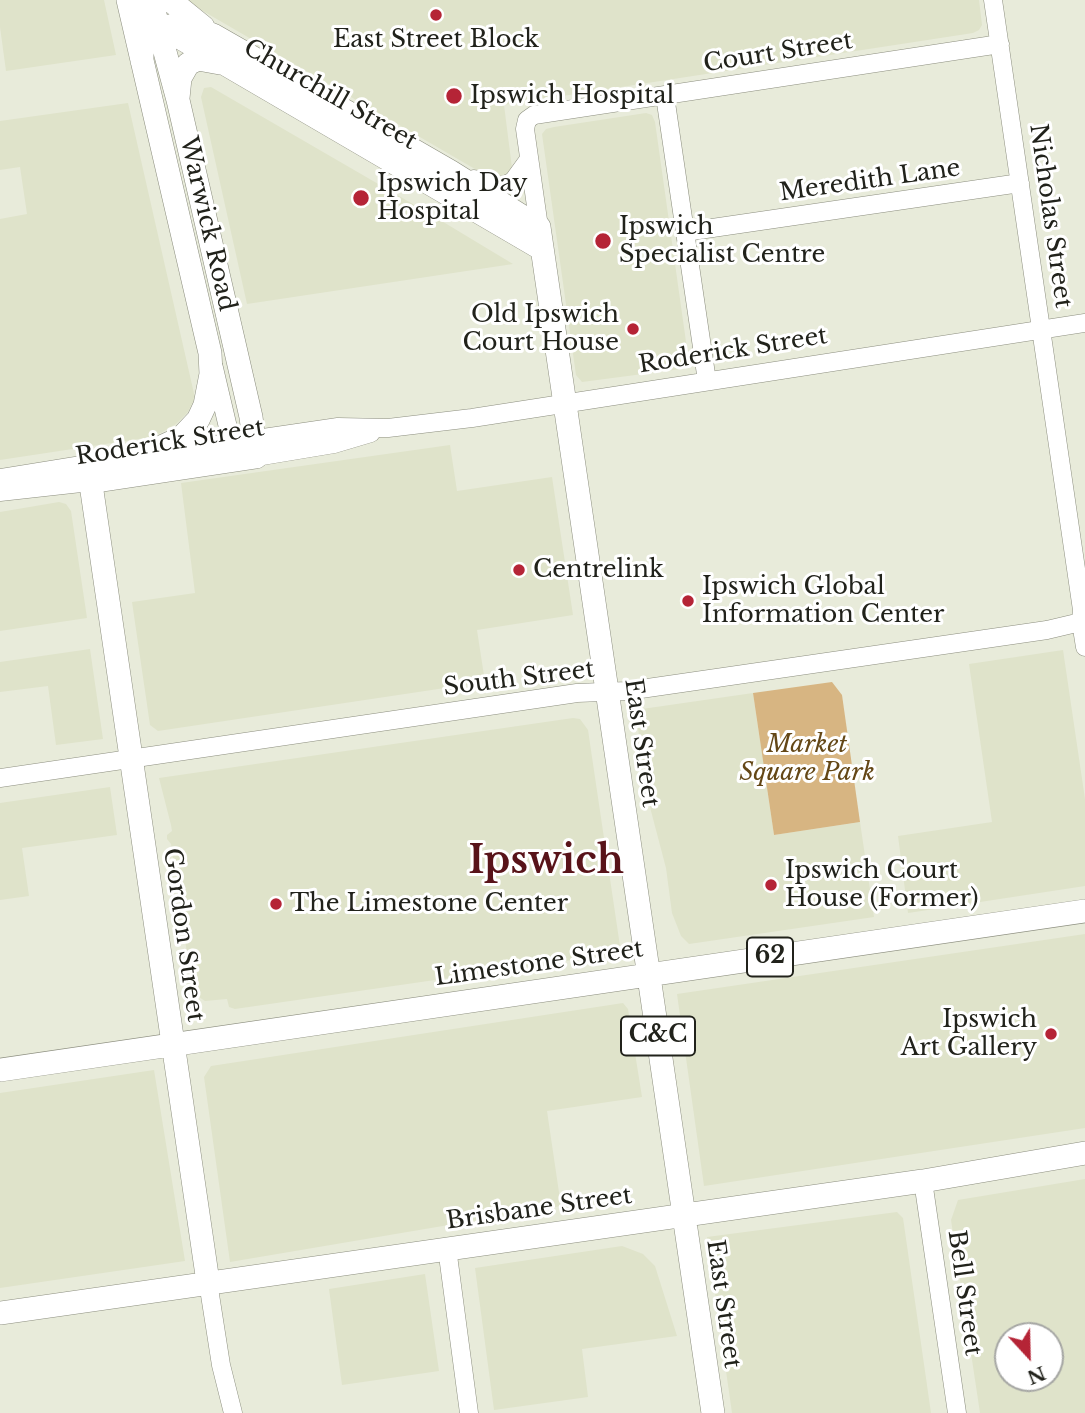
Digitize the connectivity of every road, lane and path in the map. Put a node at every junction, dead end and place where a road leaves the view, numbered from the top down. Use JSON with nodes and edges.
{"nodes":[{"id":1,"x":129,"y":0,"type":"edge"},
{"id":2,"x":151,"y":0,"type":"edge"},
{"id":3,"x":170,"y":0,"type":"edge"},
{"id":4,"x":993,"y":0,"type":"edge"},
{"id":5,"x":159,"y":28,"type":"junction"},
{"id":6,"x":213,"y":35,"type":"junction"},
{"id":7,"x":1000,"y":44,"type":"junction"},
{"id":8,"x":142,"y":61,"type":"junction"},
{"id":9,"x":226,"y":65,"type":"junction"},
{"id":10,"x":665,"y":96,"type":"junction"},
{"id":11,"x":178,"y":100,"type":"junction"},
{"id":12,"x":564,"y":111,"type":"joint"},
{"id":13,"x":529,"y":159,"type":"junction"},
{"id":14,"x":451,"y":172,"type":"junction"},
{"id":15,"x":1020,"y":183,"type":"junction"},
{"id":16,"x":685,"y":232,"type":"junction"},
{"id":17,"x":540,"y":238,"type":"junction"},
{"id":18,"x":221,"y":286,"type":"junction"},
{"id":19,"x":196,"y":291,"type":"junction"},
{"id":20,"x":1085,"y":323,"type":"edge"},
{"id":21,"x":1042,"y":330,"type":"junction"},
{"id":22,"x":210,"y":353,"type":"junction"},
{"id":23,"x":707,"y":381,"type":"junction"},
{"id":24,"x":565,"y":404,"type":"junction"},
{"id":25,"x":244,"y":449,"type":"junction"},
{"id":26,"x":140,"y":456,"type":"junction"},
{"id":27,"x":89,"y":473,"type":"junction"},
{"id":28,"x":0,"y":478,"type":"edge"},
{"id":29,"x":0,"y":492,"type":"edge"},
{"id":30,"x":1083,"y":622,"type":"edge"},
{"id":31,"x":1085,"y":647,"type":"edge"},
{"id":32,"x":607,"y":693,"type":"junction"},
{"id":33,"x":130,"y":759,"type":"junction"},
{"id":34,"x":0,"y":778,"type":"edge"},
{"id":35,"x":1085,"y":911,"type":"edge"},
{"id":36,"x":649,"y":975,"type":"junction"},
{"id":37,"x":173,"y":1044,"type":"junction"},
{"id":38,"x":0,"y":1070,"type":"edge"},
{"id":39,"x":1085,"y":1153,"type":"edge"},
{"id":40,"x":923,"y":1181,"type":"junction"},
{"id":41,"x":684,"y":1215,"type":"junction"},
{"id":42,"x":447,"y":1248,"type":"junction"},
{"id":43,"x":208,"y":1282,"type":"junction"},
{"id":44,"x":0,"y":1313,"type":"edge"},
{"id":45,"x":233,"y":1413,"type":"edge"},
{"id":46,"x":469,"y":1413,"type":"edge"},
{"id":47,"x":713,"y":1413,"type":"edge"},
{"id":48,"x":957,"y":1413,"type":"edge"}],
"edges":[{"from":1,"to":5,"type":"main road"},
{"from":1,"to":8,"type":"main road","name":"Warwick Road"},
{"from":2,"to":5,"type":"main road","name":"Warwick Road"},
{"from":3,"to":6,"type":"main road","name":"Churchill Street"},
{"from":4,"to":7,"type":"street","name":"Nicholas Street"},
{"from":5,"to":6,"type":"main road","name":"Churchill Street"},
{"from":5,"to":8,"type":"main road"},
{"from":5,"to":9,"type":"main road","name":"Churchill Street"},
{"from":5,"to":11,"type":"main road","name":"Warwick Road"},
{"from":6,"to":14,"type":"main road","name":"Churchill Street"},
{"from":7,"to":10,"type":"street","name":"Court Street"},
{"from":7,"to":15,"type":"street","name":"Nicholas Street"},
{"from":8,"to":19,"type":"main road","name":"Warwick Road"},
{"from":9,"to":11,"type":"main road"},
{"from":9,"to":17,"type":"main road","name":"Churchill Street"},
{"from":10,"to":12,"type":"street","name":"Court Street"},
{"from":10,"to":16,"type":"street"},
{"from":11,"to":18,"type":"main road","name":"Warwick Road"},
{"from":12,"to":13,"type":"street","name":"East Street"},
{"from":13,"to":14,"type":"street"},
{"from":13,"to":17,"type":"street","name":"East Street"},
{"from":14,"to":17,"type":"main road","name":"Churchill Street"},
{"from":15,"to":16,"type":"street","name":"Meredith Lane"},
{"from":15,"to":21,"type":"street","name":"Nicholas Street"},
{"from":16,"to":23,"type":"street"},
{"from":17,"to":24,"type":"main road","name":"East Street"},
{"from":18,"to":19,"type":"main road"},
{"from":18,"to":25,"type":"main road","name":"Warwick Road"},
{"from":19,"to":22,"type":"main road","name":"Warwick Road"},
{"from":20,"to":21,"type":"street","name":"Roderick Street"},
{"from":21,"to":23,"type":"street","name":"Roderick Street"},
{"from":21,"to":30,"type":"street","name":"Nicholas Street"},
{"from":22,"to":25,"type":"street","name":"Warwick Road"},
{"from":22,"to":26,"type":"main road"},
{"from":23,"to":24,"type":"street","name":"Roderick Street"},
{"from":24,"to":25,"type":"street","name":"Roderick Street"},
{"from":24,"to":32,"type":"main road","name":"East Street"},
{"from":25,"to":26,"type":"street","name":"Roderick Street"},
{"from":25,"to":27,"type":"main road","name":"Roderick Street"},
{"from":26,"to":27,"type":"main road","name":"Roderick Street"},
{"from":27,"to":28,"type":"street","name":"Roderick Street"},
{"from":27,"to":29,"type":"street","name":"Roderick Street"},
{"from":27,"to":33,"type":"main road","name":"Gordon Street"},
{"from":30,"to":31,"type":"street","name":"Nicholas Street"},
{"from":30,"to":32,"type":"street","name":"South Street"},
{"from":32,"to":33,"type":"street","name":"South Street"},
{"from":32,"to":36,"type":"main road","name":"East Street"},
{"from":33,"to":34,"type":"street","name":"South Street"},
{"from":33,"to":37,"type":"main road","name":"Gordon Street"},
{"from":35,"to":36,"type":"main road","name":"Limestone Street","number":"62"},
{"from":36,"to":37,"type":"main road","name":"Limestone Street"},
{"from":36,"to":41,"type":"main road","name":"East Street","number":"C&C"},
{"from":37,"to":38,"type":"main road","name":"Limestone Street"},
{"from":37,"to":43,"type":"main road","name":"Gordon Street"},
{"from":39,"to":40,"type":"main road","name":"Brisbane Street"},
{"from":40,"to":41,"type":"main road","name":"Brisbane Street"},
{"from":40,"to":48,"type":"street","name":"Bell Street"},
{"from":41,"to":42,"type":"main road","name":"Brisbane Street"},
{"from":41,"to":47,"type":"main road","name":"East Street"},
{"from":42,"to":43,"type":"main road","name":"Brisbane Street"},
{"from":42,"to":46,"type":"street"},
{"from":43,"to":44,"type":"main road","name":"Brisbane Street"},
{"from":43,"to":45,"type":"street","name":"Gordon Street"}]}
